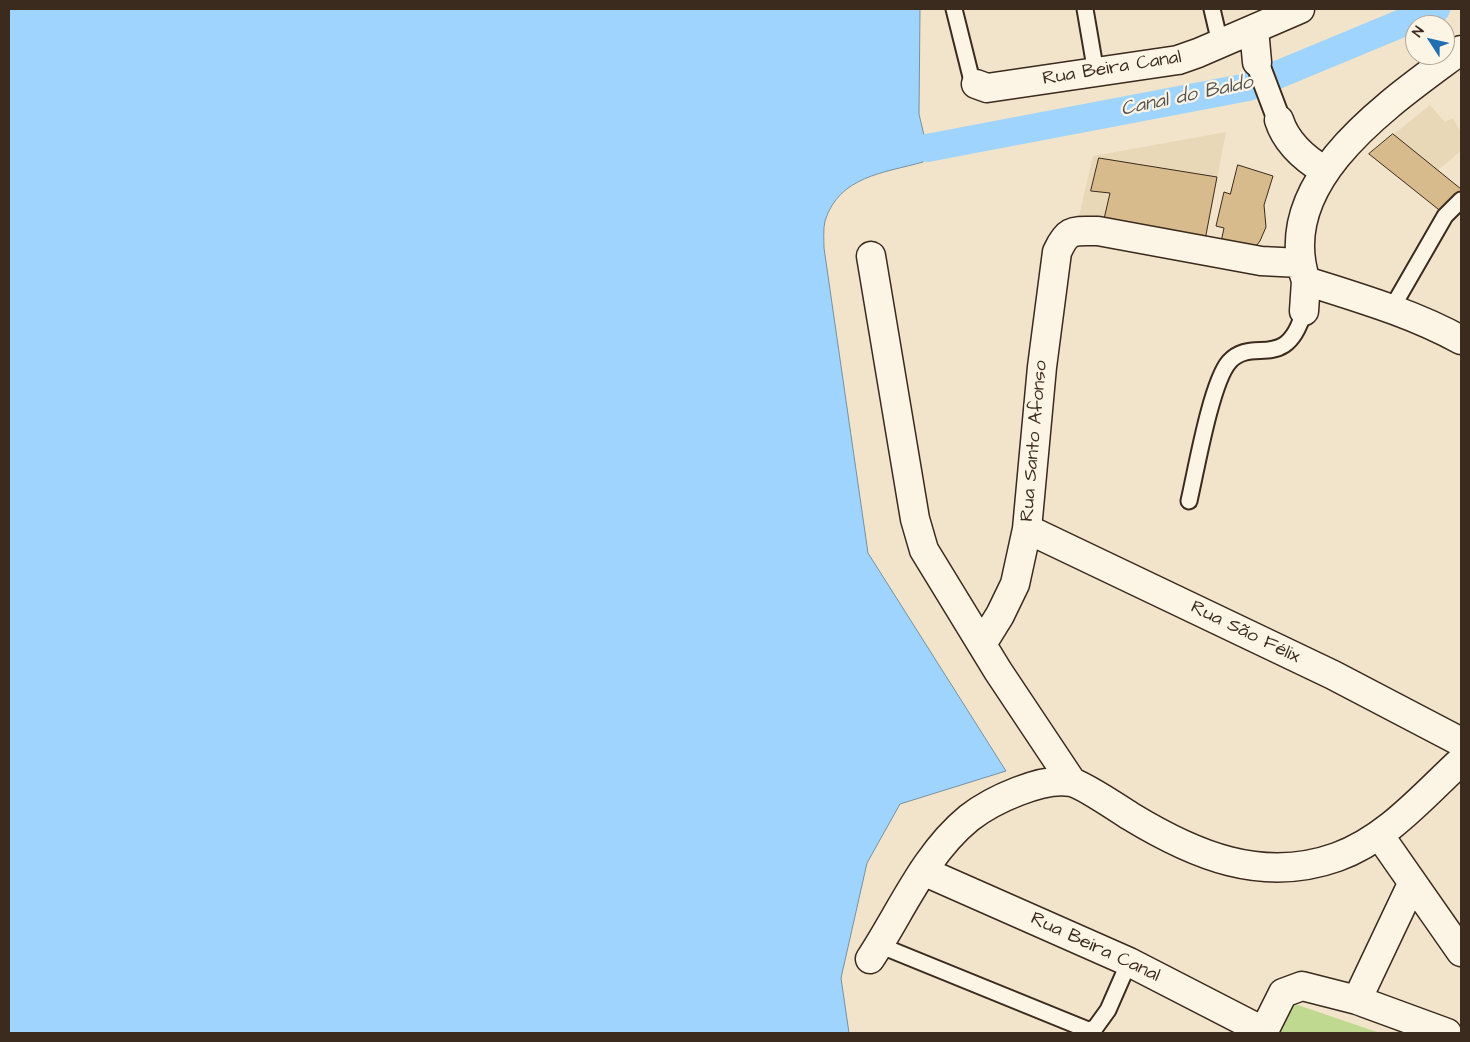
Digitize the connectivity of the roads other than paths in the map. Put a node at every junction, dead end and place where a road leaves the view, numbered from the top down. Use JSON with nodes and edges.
{"nodes":[{"id":1,"x":954,"y":9,"type":"edge"},
{"id":2,"x":1085,"y":9,"type":"edge"},
{"id":3,"x":1212,"y":9,"type":"edge"},
{"id":4,"x":1300,"y":9,"type":"edge"},
{"id":5,"x":1254,"y":29,"type":"junction"},
{"id":6,"x":1220,"y":43,"type":"junction"},
{"id":7,"x":1461,"y":50,"type":"edge"},
{"id":8,"x":1257,"y":62,"type":"joint"},
{"id":9,"x":1096,"y":73,"type":"junction"},
{"id":10,"x":976,"y":84,"type":"joint"},
{"id":11,"x":1279,"y":120,"type":"joint"},
{"id":12,"x":1325,"y":171,"type":"junction"},
{"id":13,"x":1461,"y":200,"type":"edge"},
{"id":14,"x":871,"y":256,"type":"dead end"},
{"id":15,"x":1303,"y":272,"type":"junction"},
{"id":16,"x":1392,"y":308,"type":"junction"},
{"id":17,"x":1304,"y":311,"type":"joint"},
{"id":18,"x":1461,"y":340,"type":"edge"},
{"id":19,"x":1189,"y":501,"type":"dead end"},
{"id":20,"x":1027,"y":528,"type":"junction"},
{"id":21,"x":982,"y":644,"type":"junction"},
{"id":22,"x":1461,"y":742,"type":"edge"},
{"id":23,"x":1461,"y":761,"type":"edge"},
{"id":24,"x":1072,"y":782,"type":"junction"},
{"id":25,"x":1380,"y":836,"type":"junction"},
{"id":26,"x":923,"y":871,"type":"junction"},
{"id":27,"x":1412,"y":884,"type":"junction"},
{"id":28,"x":874,"y":952,"type":"joint"},
{"id":29,"x":1461,"y":952,"type":"edge"},
{"id":30,"x":1129,"y":962,"type":"junction"},
{"id":31,"x":1357,"y":1000,"type":"junction"},
{"id":32,"x":1263,"y":1032,"type":"edge"},
{"id":33,"x":1447,"y":1033,"type":"edge"}],
"edges":[{"from":1,"to":10,"type":"lane"},
{"from":2,"to":9,"type":"lane"},
{"from":3,"to":6,"type":"lane"},
{"from":4,"to":5,"type":"street","name":"Rua Beira Canal"},
{"from":5,"to":6,"type":"street","name":"Rua Beira Canal"},
{"from":5,"to":8,"type":"street"},
{"from":6,"to":9,"type":"street","name":"Rua Beira Canal"},
{"from":7,"to":12,"type":"street"},
{"from":8,"to":11,"type":"street"},
{"from":9,"to":10,"type":"street","name":"Rua Beira Canal"},
{"from":11,"to":12,"type":"street"},
{"from":12,"to":15,"type":"street"},
{"from":13,"to":16,"type":"lane"},
{"from":14,"to":21,"type":"street"},
{"from":15,"to":16,"type":"street"},
{"from":15,"to":17,"type":"street"},
{"from":15,"to":20,"type":"street","name":"Rua Santo Afonso"},
{"from":16,"to":18,"type":"street"},
{"from":17,"to":19,"type":"lane"},
{"from":20,"to":21,"type":"street","name":"Rua Santo Afonso"},
{"from":20,"to":22,"type":"street","name":"Rua São Félix"},
{"from":21,"to":24,"type":"street"},
{"from":23,"to":25,"type":"street"},
{"from":24,"to":25,"type":"street"},
{"from":24,"to":26,"type":"street"},
{"from":25,"to":27,"type":"street"},
{"from":26,"to":28,"type":"street"},
{"from":26,"to":30,"type":"street","name":"Rua Beira Canal"},
{"from":27,"to":29,"type":"street"},
{"from":27,"to":31,"type":"street"},
{"from":28,"to":30,"type":"lane"},
{"from":30,"to":32,"type":"street","name":"Rua Beira Canal"},
{"from":31,"to":32,"type":"street"},
{"from":31,"to":33,"type":"street"}]}
